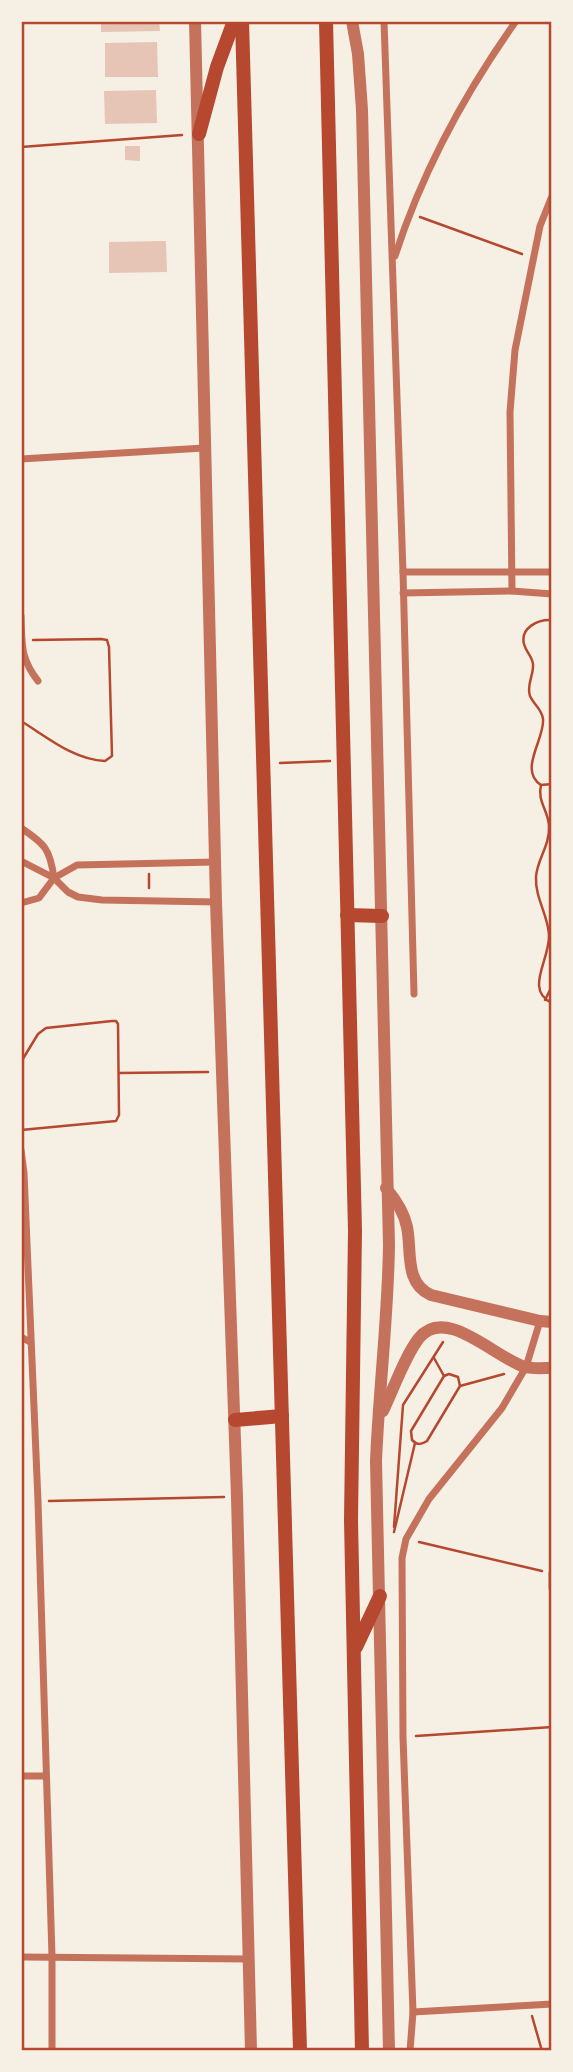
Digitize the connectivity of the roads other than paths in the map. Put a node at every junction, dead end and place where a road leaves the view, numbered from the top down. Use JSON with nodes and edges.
{"nodes":[{"id":1,"x":195,"y":21,"type":"edge"},
{"id":2,"x":234,"y":21,"type":"edge"},
{"id":3,"x":242,"y":21,"type":"edge"},
{"id":4,"x":326,"y":21,"type":"edge"},
{"id":5,"x":352,"y":21,"type":"edge"},
{"id":6,"x":384,"y":21,"type":"edge"},
{"id":7,"x":516,"y":21,"type":"edge"},
{"id":8,"x":199,"y":134,"type":"junction"},
{"id":9,"x":552,"y":196,"type":"edge"},
{"id":10,"x":393,"y":262,"type":"junction"},
{"id":11,"x":204,"y":448,"type":"junction"},
{"id":12,"x":21,"y":459,"type":"edge"},
{"id":13,"x":512,"y":570,"type":"junction"},
{"id":14,"x":403,"y":572,"type":"junction"},
{"id":15,"x":552,"y":572,"type":"edge"},
{"id":16,"x":512,"y":591,"type":"junction"},
{"id":17,"x":403,"y":593,"type":"junction"},
{"id":18,"x":552,"y":594,"type":"edge"},
{"id":19,"x":21,"y":616,"type":"edge"},
{"id":20,"x":22,"y":641,"type":"edge"},
{"id":21,"x":38,"y":681,"type":"dead end"},
{"id":22,"x":21,"y":828,"type":"edge"},
{"id":23,"x":21,"y":860,"type":"edge"},
{"id":24,"x":215,"y":862,"type":"junction"},
{"id":25,"x":54,"y":878,"type":"junction"},
{"id":26,"x":216,"y":902,"type":"junction"},
{"id":27,"x":21,"y":903,"type":"edge"},
{"id":28,"x":347,"y":915,"type":"junction"},
{"id":29,"x":382,"y":916,"type":"junction"},
{"id":30,"x":414,"y":994,"type":"dead end"},
{"id":31,"x":21,"y":1150,"type":"edge"},
{"id":32,"x":386,"y":1188,"type":"junction"},
{"id":33,"x":546,"y":1321,"type":"edge"},
{"id":34,"x":21,"y":1337,"type":"edge"},
{"id":35,"x":30,"y":1342,"type":"junction"},
{"id":36,"x":526,"y":1367,"type":"junction"},
{"id":37,"x":552,"y":1368,"type":"edge"},
{"id":38,"x":282,"y":1416,"type":"junction"},
{"id":39,"x":234,"y":1420,"type":"junction"},
{"id":40,"x":378,"y":1421,"type":"junction"},
{"id":41,"x":552,"y":1573,"type":"edge"},
{"id":42,"x":552,"y":1588,"type":"edge"},
{"id":43,"x":380,"y":1596,"type":"junction"},
{"id":44,"x":354,"y":1651,"type":"junction"},
{"id":45,"x":21,"y":1776,"type":"edge"},
{"id":46,"x":45,"y":1776,"type":"junction"},
{"id":47,"x":52,"y":1956,"type":"junction"},
{"id":48,"x":21,"y":1957,"type":"edge"},
{"id":49,"x":249,"y":1959,"type":"junction"},
{"id":50,"x":552,"y":2004,"type":"edge"},
{"id":51,"x":413,"y":2012,"type":"junction"},
{"id":52,"x":52,"y":2051,"type":"edge"},
{"id":53,"x":251,"y":2051,"type":"edge"},
{"id":54,"x":300,"y":2051,"type":"edge"},
{"id":55,"x":362,"y":2051,"type":"edge"},
{"id":56,"x":389,"y":2051,"type":"edge"},
{"id":57,"x":411,"y":2051,"type":"edge"}],
"edges":[{"from":1,"to":8,"type":"street"},
{"from":2,"to":8,"type":"main road"},
{"from":3,"to":38,"type":"main road"},
{"from":4,"to":28,"type":"main road"},
{"from":5,"to":29,"type":"street"},
{"from":6,"to":10,"type":"street"},
{"from":7,"to":10,"type":"street"},
{"from":8,"to":11,"type":"street"},
{"from":9,"to":13,"type":"street"},
{"from":10,"to":14,"type":"street"},
{"from":11,"to":12,"type":"street"},
{"from":11,"to":24,"type":"street"},
{"from":13,"to":14,"type":"street"},
{"from":13,"to":15,"type":"street"},
{"from":13,"to":16,"type":"street"},
{"from":14,"to":17,"type":"street"},
{"from":16,"to":17,"type":"street"},
{"from":16,"to":18,"type":"street"},
{"from":17,"to":30,"type":"street"},
{"from":19,"to":20,"type":"street"},
{"from":20,"to":21,"type":"street"},
{"from":22,"to":25,"type":"street"},
{"from":23,"to":25,"type":"street"},
{"from":24,"to":25,"type":"street"},
{"from":24,"to":26,"type":"street"},
{"from":25,"to":26,"type":"street"},
{"from":25,"to":27,"type":"street"},
{"from":26,"to":39,"type":"street"},
{"from":28,"to":29,"type":"main road"},
{"from":28,"to":44,"type":"main road"},
{"from":29,"to":32,"type":"street"},
{"from":31,"to":35,"type":"street"},
{"from":32,"to":33,"type":"street"},
{"from":32,"to":40,"type":"street"},
{"from":33,"to":36,"type":"street"},
{"from":34,"to":35,"type":"street"},
{"from":35,"to":46,"type":"street"},
{"from":36,"to":37,"type":"street"},
{"from":36,"to":40,"type":"street"},
{"from":36,"to":51,"type":"street"},
{"from":38,"to":39,"type":"main road"},
{"from":38,"to":54,"type":"main road"},
{"from":39,"to":49,"type":"street"},
{"from":40,"to":43,"type":"street"},
{"from":41,"to":42,"type":"street"},
{"from":43,"to":44,"type":"main road"},
{"from":43,"to":56,"type":"street"},
{"from":44,"to":55,"type":"main road"},
{"from":45,"to":46,"type":"street"},
{"from":46,"to":47,"type":"street"},
{"from":47,"to":48,"type":"street"},
{"from":47,"to":49,"type":"street"},
{"from":47,"to":52,"type":"street"},
{"from":49,"to":53,"type":"street"},
{"from":50,"to":51,"type":"street"},
{"from":51,"to":57,"type":"street"}]}
